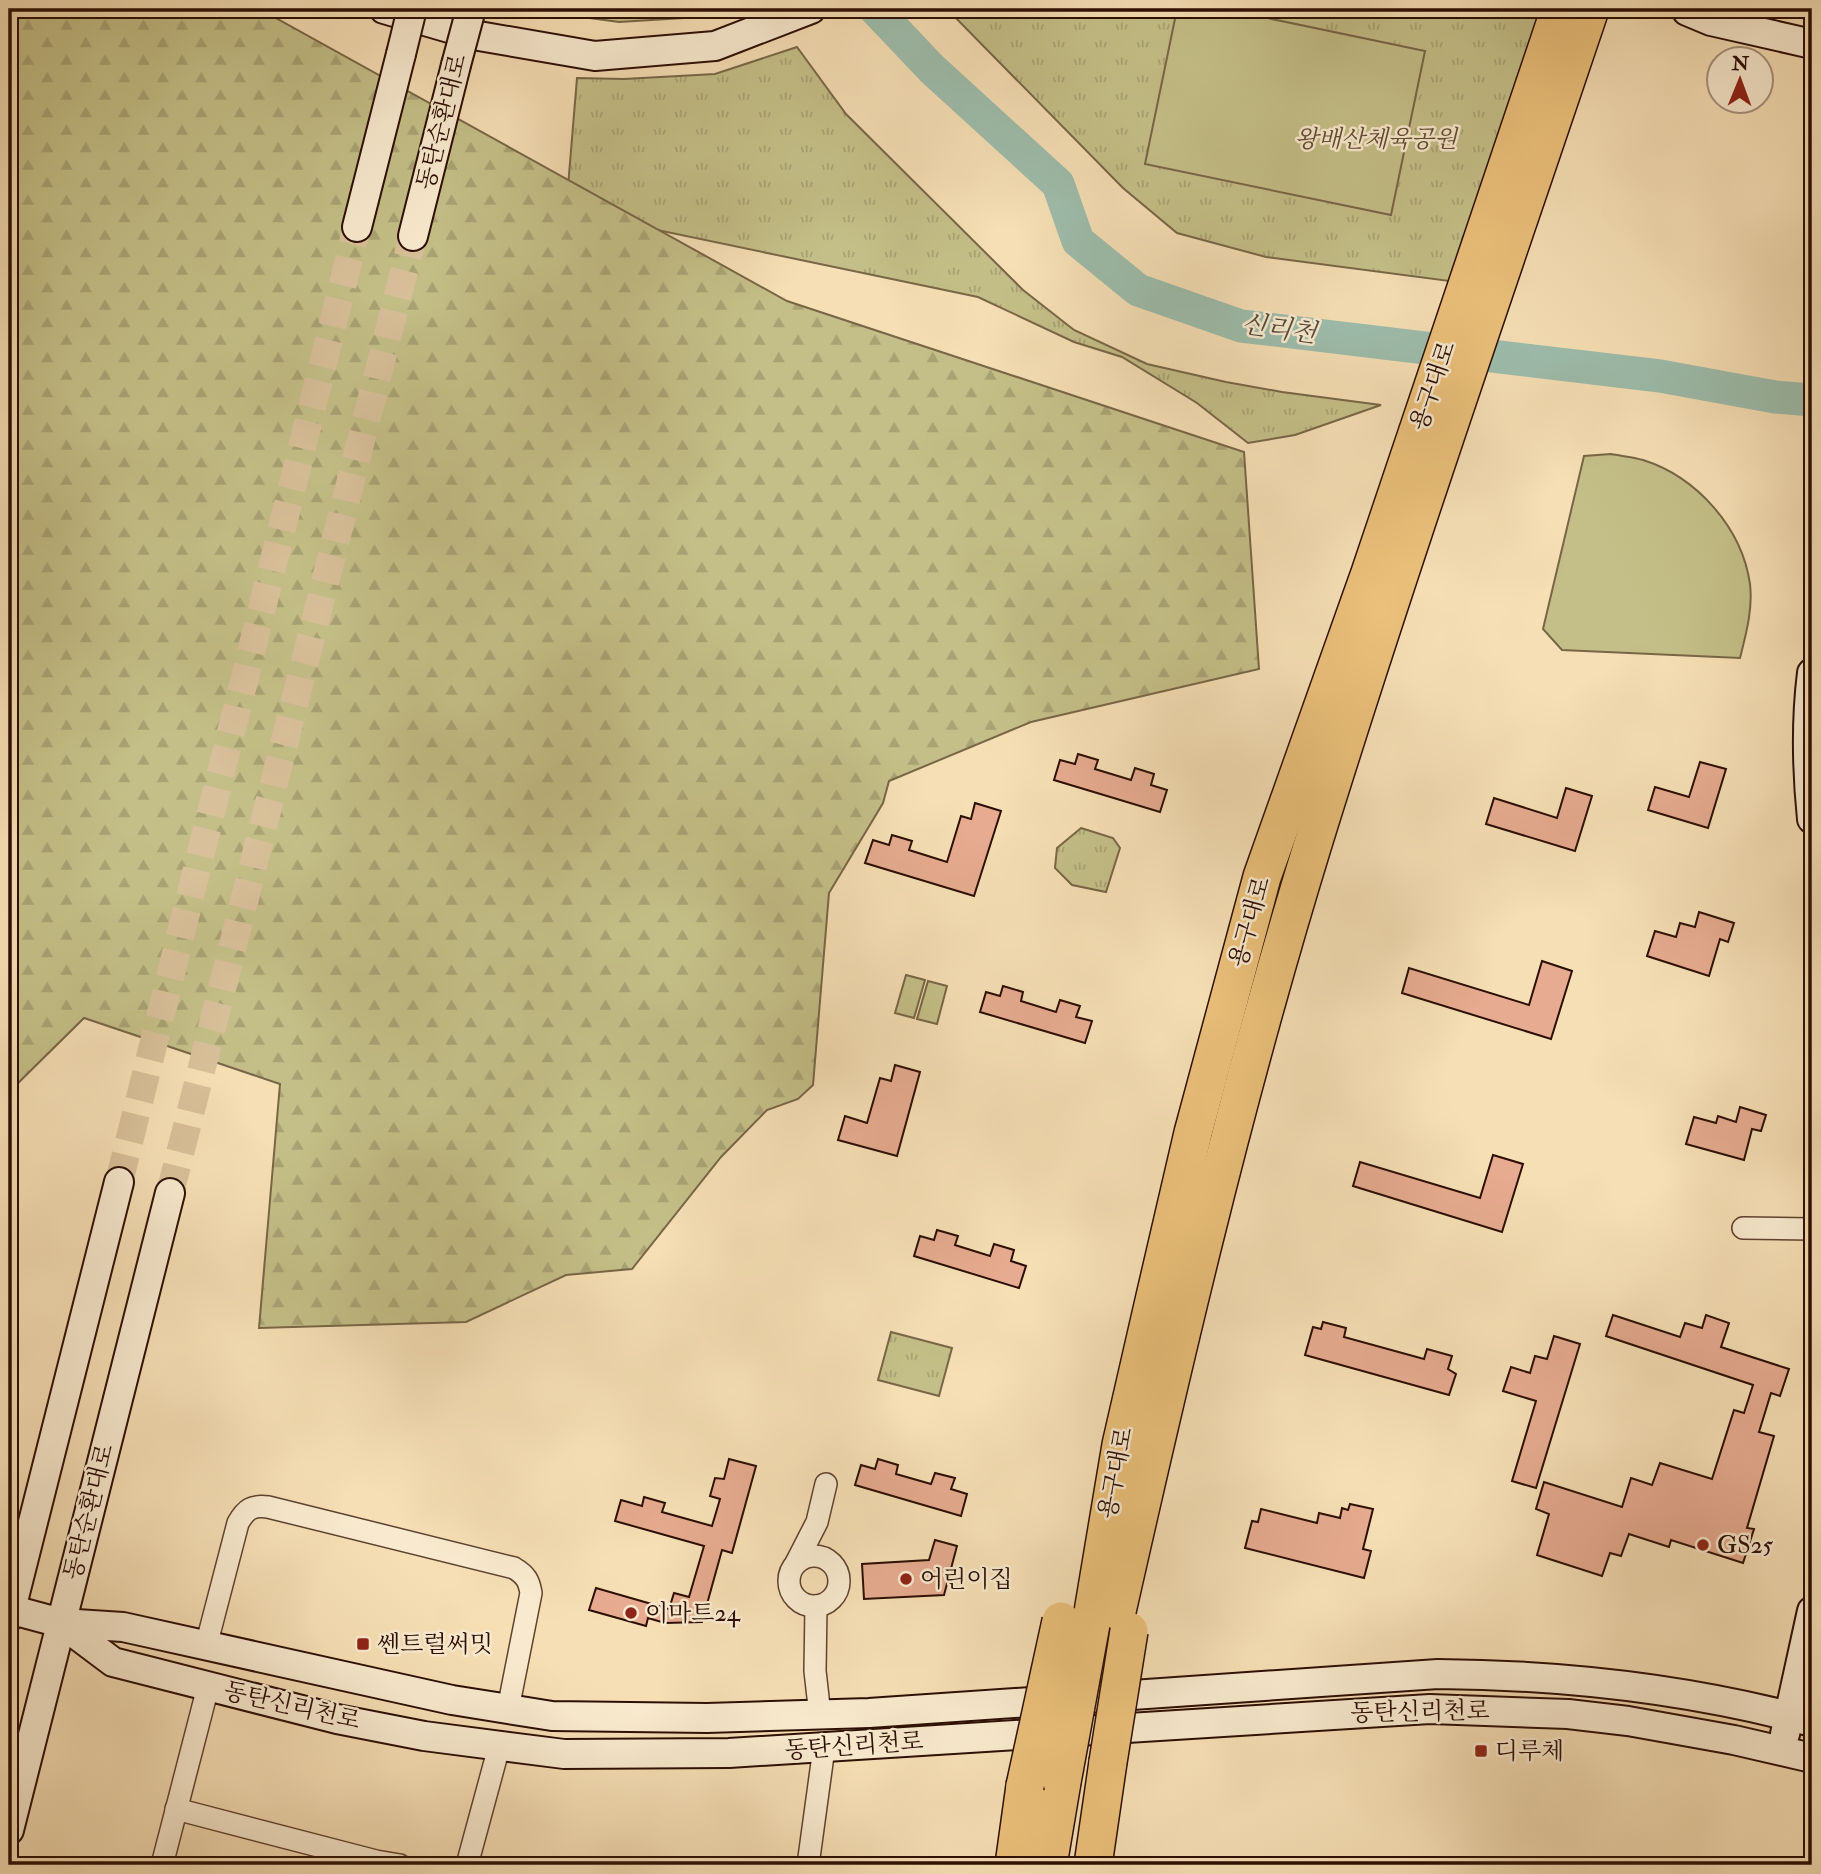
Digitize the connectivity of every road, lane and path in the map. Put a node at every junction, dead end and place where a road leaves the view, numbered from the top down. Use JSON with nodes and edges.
{"nodes":[{"id":1,"x":384,"y":9,"type":"edge"},
{"id":2,"x":412,"y":9,"type":"edge"},
{"id":3,"x":471,"y":9,"type":"edge"},
{"id":4,"x":811,"y":9,"type":"edge"},
{"id":5,"x":1560,"y":9,"type":"edge"},
{"id":6,"x":1590,"y":9,"type":"edge"},
{"id":7,"x":1690,"y":9,"type":"edge"},
{"id":8,"x":1716,"y":9,"type":"edge"},
{"id":9,"x":1812,"y":29,"type":"edge"},
{"id":10,"x":1812,"y":44,"type":"edge"},
{"id":11,"x":357,"y":227,"type":"tunnel mouth"},
{"id":12,"x":413,"y":236,"type":"tunnel mouth"},
{"id":13,"x":1383,"y":579,"type":"junction"},
{"id":14,"x":1812,"y":673,"type":"edge"},
{"id":15,"x":1812,"y":819,"type":"edge"},
{"id":16,"x":119,"y":1182,"type":"tunnel mouth"},
{"id":17,"x":170,"y":1193,"type":"tunnel mouth"},
{"id":18,"x":1743,"y":1228,"type":"dead end"},
{"id":19,"x":1812,"y":1230,"type":"edge"},
{"id":20,"x":826,"y":1484,"type":"dead end"},
{"id":21,"x":817,"y":1522,"type":"junction"},
{"id":22,"x":1122,"y":1522,"type":"junction"},
{"id":23,"x":827,"y":1559,"type":"junction"},
{"id":24,"x":796,"y":1563,"type":"junction"},
{"id":25,"x":816,"y":1606,"type":"junction"},
{"id":26,"x":1812,"y":1611,"type":"edge"},
{"id":27,"x":9,"y":1612,"type":"edge"},
{"id":28,"x":61,"y":1623,"type":"junction"},
{"id":29,"x":1099,"y":1626,"type":"junction"},
{"id":30,"x":206,"y":1646,"type":"junction"},
{"id":31,"x":208,"y":1686,"type":"junction"},
{"id":32,"x":508,"y":1709,"type":"junction"},
{"id":33,"x":820,"y":1715,"type":"junction"},
{"id":34,"x":1801,"y":1719,"type":"edge"},
{"id":35,"x":499,"y":1746,"type":"junction"},
{"id":36,"x":824,"y":1748,"type":"junction"},
{"id":37,"x":1782,"y":1751,"type":"junction"},
{"id":38,"x":1812,"y":1759,"type":"edge"},
{"id":39,"x":1084,"y":1783,"type":"junction"},
{"id":40,"x":176,"y":1809,"type":"junction"},
{"id":41,"x":9,"y":1830,"type":"edge"},
{"id":42,"x":162,"y":1865,"type":"edge"},
{"id":43,"x":400,"y":1865,"type":"edge"},
{"id":44,"x":467,"y":1865,"type":"edge"},
{"id":45,"x":808,"y":1865,"type":"edge"},
{"id":46,"x":1014,"y":1865,"type":"edge"},
{"id":47,"x":1048,"y":1865,"type":"edge"},
{"id":48,"x":1073,"y":1865,"type":"edge"},
{"id":49,"x":1093,"y":1865,"type":"edge"}],
"edges":[{"from":1,"to":4,"type":"main road"},
{"from":2,"to":11,"type":"main road","bridge":true},
{"from":3,"to":12,"type":"main road","name":"동탄순환대로","bridge":true},
{"from":5,"to":13,"type":"highway","name":"용구대로"},
{"from":6,"to":13,"type":"highway","name":"용구대로"},
{"from":7,"to":10,"type":"main road"},
{"from":8,"to":9,"type":"main road"},
{"from":13,"to":22,"type":"highway","name":"용구대로"},
{"from":14,"to":15,"type":"main road"},
{"from":16,"to":27,"type":"main road"},
{"from":17,"to":28,"type":"main road","name":"동탄순환대로"},
{"from":18,"to":19,"type":"street"},
{"from":20,"to":21,"type":"street"},
{"from":21,"to":23,"type":"street"},
{"from":21,"to":24,"type":"street"},
{"from":22,"to":29,"type":"highway"},
{"from":22,"to":29,"type":"highway","name":"용구대로"},
{"from":23,"to":24,"type":"street"},
{"from":23,"to":25,"type":"street"},
{"from":24,"to":25,"type":"street"},
{"from":25,"to":33,"type":"street"},
{"from":26,"to":34,"type":"main road"},
{"from":27,"to":28,"type":"main road"},
{"from":28,"to":30,"type":"main road","name":"동탄신리천로"},
{"from":28,"to":31,"type":"main road","name":"동탄신리천로"},
{"from":28,"to":41,"type":"main road","name":"동탄순환대로"},
{"from":29,"to":39,"type":"highway","name":"용구대로","bridge":true},
{"from":29,"to":46,"type":"highway","bridge":true},
{"from":30,"to":32,"type":"main road","name":"동탄신리천로"},
{"from":30,"to":32,"type":"street","name":"동탄신리천로"},
{"from":31,"to":35,"type":"main road","name":"동탄신리천로"},
{"from":31,"to":40,"type":"street"},
{"from":32,"to":33,"type":"main road","name":"동탄신리천로"},
{"from":33,"to":34,"type":"main road","name":"동탄신리천로"},
{"from":33,"to":36,"type":"main road"},
{"from":34,"to":37,"type":"main road"},
{"from":35,"to":36,"type":"main road","name":"동탄신리천로"},
{"from":35,"to":44,"type":"street"},
{"from":36,"to":37,"type":"main road","name":"동탄신리천로"},
{"from":36,"to":45,"type":"street"},
{"from":37,"to":38,"type":"main road","name":"동탄신리천로"},
{"from":39,"to":47,"type":"highway","name":"용구대로"},
{"from":39,"to":48,"type":"highway","name":"용구대로"},
{"from":39,"to":49,"type":"highway"},
{"from":40,"to":42,"type":"street"},
{"from":40,"to":43,"type":"street"}]}
